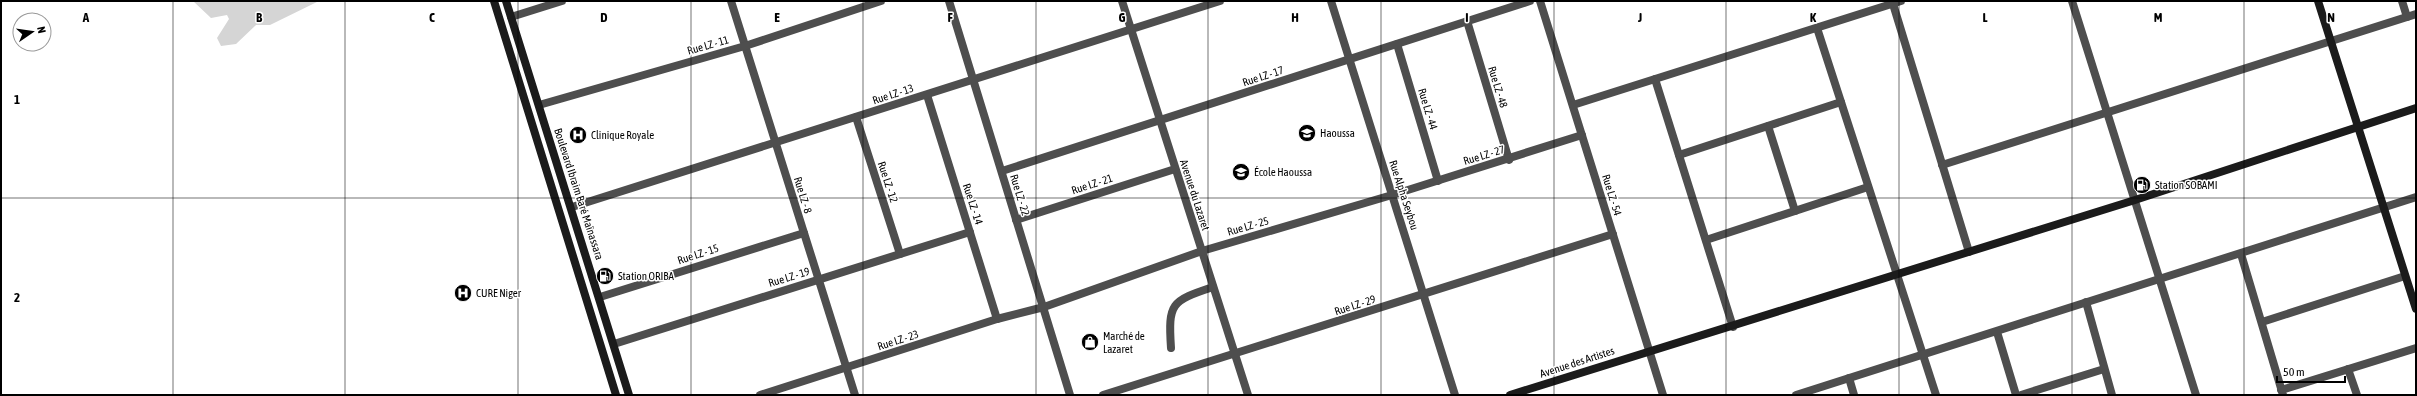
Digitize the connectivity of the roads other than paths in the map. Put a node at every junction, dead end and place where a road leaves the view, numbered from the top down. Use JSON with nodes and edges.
{"nodes":[{"id":1,"x":494,"y":1,"type":"edge"},
{"id":2,"x":506,"y":1,"type":"edge"},
{"id":3,"x":562,"y":1,"type":"edge"},
{"id":4,"x":731,"y":1,"type":"edge"},
{"id":5,"x":881,"y":1,"type":"edge"},
{"id":6,"x":949,"y":1,"type":"edge"},
{"id":7,"x":1122,"y":1,"type":"edge"},
{"id":8,"x":1220,"y":1,"type":"edge"},
{"id":9,"x":1331,"y":1,"type":"edge"},
{"id":10,"x":1530,"y":1,"type":"edge"},
{"id":11,"x":1540,"y":1,"type":"edge"},
{"id":12,"x":1901,"y":1,"type":"edge"},
{"id":13,"x":2072,"y":1,"type":"edge"},
{"id":14,"x":2318,"y":1,"type":"edge"},
{"id":15,"x":2402,"y":1,"type":"edge"},
{"id":16,"x":1892,"y":4,"type":"junction"},
{"id":17,"x":2416,"y":14,"type":"edge"},
{"id":18,"x":2407,"y":17,"type":"junction"},
{"id":19,"x":511,"y":18,"type":"junction"},
{"id":20,"x":1467,"y":22,"type":"junction"},
{"id":21,"x":1817,"y":28,"type":"junction"},
{"id":22,"x":1131,"y":29,"type":"junction"},
{"id":23,"x":2331,"y":41,"type":"junction"},
{"id":24,"x":1397,"y":44,"type":"junction"},
{"id":25,"x":745,"y":46,"type":"junction"},
{"id":26,"x":1350,"y":59,"type":"junction"},
{"id":27,"x":973,"y":78,"type":"junction"},
{"id":28,"x":1655,"y":79,"type":"junction"},
{"id":29,"x":927,"y":94,"type":"junction"},
{"id":30,"x":1841,"y":102,"type":"junction"},
{"id":31,"x":539,"y":105,"type":"junction"},
{"id":32,"x":1573,"y":105,"type":"junction"},
{"id":33,"x":2416,"y":108,"type":"edge"},
{"id":34,"x":2107,"y":111,"type":"junction"},
{"id":35,"x":856,"y":117,"type":"junction"},
{"id":36,"x":1160,"y":120,"type":"junction"},
{"id":37,"x":1768,"y":126,"type":"junction"},
{"id":38,"x":2358,"y":127,"type":"junction"},
{"id":39,"x":1582,"y":135,"type":"junction"},
{"id":40,"x":775,"y":143,"type":"junction"},
{"id":41,"x":1679,"y":155,"type":"junction"},
{"id":42,"x":1509,"y":160,"type":"junction"},
{"id":43,"x":1942,"y":165,"type":"junction"},
{"id":44,"x":1175,"y":169,"type":"junction"},
{"id":45,"x":1002,"y":171,"type":"junction"},
{"id":46,"x":1438,"y":181,"type":"junction"},
{"id":47,"x":1868,"y":187,"type":"junction"},
{"id":48,"x":1392,"y":195,"type":"junction"},
{"id":49,"x":2416,"y":197,"type":"edge"},
{"id":50,"x":2135,"y":200,"type":"junction"},
{"id":51,"x":572,"y":207,"type":"junction"},
{"id":52,"x":2384,"y":208,"type":"junction"},
{"id":53,"x":1795,"y":211,"type":"junction"},
{"id":54,"x":1016,"y":220,"type":"junction"},
{"id":55,"x":804,"y":232,"type":"junction"},
{"id":56,"x":970,"y":232,"type":"junction"},
{"id":57,"x":1613,"y":234,"type":"junction"},
{"id":58,"x":1706,"y":240,"type":"junction"},
{"id":59,"x":1202,"y":251,"type":"junction"},
{"id":60,"x":1969,"y":252,"type":"junction"},
{"id":61,"x":900,"y":254,"type":"junction"},
{"id":62,"x":2241,"y":254,"type":"junction"},
{"id":63,"x":1897,"y":275,"type":"junction"},
{"id":64,"x":2405,"y":276,"type":"junction"},
{"id":65,"x":2160,"y":279,"type":"junction"},
{"id":66,"x":818,"y":280,"type":"junction"},
{"id":67,"x":1213,"y":287,"type":"junction"},
{"id":68,"x":1424,"y":294,"type":"junction"},
{"id":69,"x":600,"y":297,"type":"junction"},
{"id":70,"x":2086,"y":302,"type":"junction"},
{"id":71,"x":1044,"y":307,"type":"junction"},
{"id":72,"x":2416,"y":309,"type":"edge"},
{"id":73,"x":997,"y":319,"type":"junction"},
{"id":74,"x":2262,"y":322,"type":"junction"},
{"id":75,"x":1733,"y":327,"type":"junction"},
{"id":76,"x":1997,"y":332,"type":"junction"},
{"id":77,"x":614,"y":344,"type":"junction"},
{"id":78,"x":1171,"y":348,"type":"dead end"},
{"id":79,"x":2416,"y":348,"type":"edge"},
{"id":80,"x":1650,"y":351,"type":"junction"},
{"id":81,"x":1235,"y":354,"type":"junction"},
{"id":82,"x":1924,"y":354,"type":"junction"},
{"id":83,"x":847,"y":368,"type":"junction"},
{"id":84,"x":2104,"y":369,"type":"junction"},
{"id":85,"x":2348,"y":369,"type":"junction"},
{"id":86,"x":1849,"y":378,"type":"junction"},
{"id":87,"x":2282,"y":393,"type":"edge"},
{"id":88,"x":616,"y":395,"type":"edge"},
{"id":89,"x":629,"y":395,"type":"edge"},
{"id":90,"x":760,"y":395,"type":"edge"},
{"id":91,"x":855,"y":395,"type":"edge"},
{"id":92,"x":1070,"y":395,"type":"edge"},
{"id":93,"x":1102,"y":395,"type":"edge"},
{"id":94,"x":1248,"y":395,"type":"edge"},
{"id":95,"x":1455,"y":395,"type":"edge"},
{"id":96,"x":1510,"y":395,"type":"edge"},
{"id":97,"x":1664,"y":395,"type":"edge"},
{"id":98,"x":1796,"y":395,"type":"edge"},
{"id":99,"x":1854,"y":395,"type":"edge"},
{"id":100,"x":1936,"y":395,"type":"edge"},
{"id":101,"x":2016,"y":395,"type":"edge"},
{"id":102,"x":2021,"y":395,"type":"edge"},
{"id":103,"x":2112,"y":395,"type":"edge"},
{"id":104,"x":2196,"y":395,"type":"edge"},
{"id":105,"x":2357,"y":395,"type":"edge"}],
"edges":[{"from":1,"to":88,"type":"street","name":"Boulevard Ibraim Baré Maïnassara"},
{"from":2,"to":19,"type":"street","name":"Boulevard Ibraim Baré Maïnassara"},
{"from":3,"to":19,"type":"street"},
{"from":4,"to":25,"type":"street","name":"Rue LZ - 8"},
{"from":5,"to":25,"type":"street","name":"Rue LZ - 11"},
{"from":6,"to":27,"type":"street","name":"Rue LZ - 22"},
{"from":7,"to":22,"type":"street","name":"Avenue du Lazaret"},
{"from":8,"to":22,"type":"street","name":"Rue LZ - 13"},
{"from":9,"to":26,"type":"street","name":"Rue Alpha Seybou"},
{"from":10,"to":20,"type":"street","name":"Rue LZ - 17"},
{"from":11,"to":32,"type":"street","name":"Rue LZ - 54"},
{"from":12,"to":16,"type":"street"},
{"from":13,"to":34,"type":"street"},
{"from":14,"to":23,"type":"street"},
{"from":15,"to":18,"type":"street"},
{"from":16,"to":21,"type":"street"},
{"from":16,"to":43,"type":"street"},
{"from":17,"to":18,"type":"street"},
{"from":18,"to":23,"type":"street"},
{"from":19,"to":31,"type":"street","name":"Boulevard Ibraim Baré Maïnassara"},
{"from":20,"to":24,"type":"street","name":"Rue LZ - 17"},
{"from":20,"to":42,"type":"street","name":"Rue LZ - 48"},
{"from":21,"to":28,"type":"street"},
{"from":21,"to":30,"type":"street"},
{"from":22,"to":27,"type":"street","name":"Rue LZ - 13"},
{"from":22,"to":36,"type":"street","name":"Avenue du Lazaret"},
{"from":23,"to":34,"type":"street"},
{"from":23,"to":38,"type":"street"},
{"from":24,"to":26,"type":"street","name":"Rue LZ - 17"},
{"from":24,"to":46,"type":"street","name":"Rue LZ - 44"},
{"from":25,"to":31,"type":"street","name":"Rue LZ - 11"},
{"from":25,"to":40,"type":"street","name":"Rue LZ - 8"},
{"from":26,"to":36,"type":"street","name":"Rue LZ - 17"},
{"from":26,"to":48,"type":"street","name":"Rue Alpha Seybou"},
{"from":27,"to":29,"type":"street","name":"Rue LZ - 13"},
{"from":27,"to":45,"type":"street","name":"Rue LZ - 22"},
{"from":28,"to":32,"type":"street"},
{"from":28,"to":41,"type":"street"},
{"from":29,"to":35,"type":"street","name":"Rue LZ - 13"},
{"from":29,"to":56,"type":"street","name":"Rue LZ - 14"},
{"from":30,"to":37,"type":"street"},
{"from":30,"to":47,"type":"street"},
{"from":31,"to":51,"type":"street","name":"Boulevard Ibraim Baré Maïnassara"},
{"from":32,"to":39,"type":"street","name":"Rue LZ - 54"},
{"from":33,"to":38,"type":"street","name":"Avenue des Artistes"},
{"from":34,"to":43,"type":"street"},
{"from":34,"to":50,"type":"street"},
{"from":35,"to":40,"type":"street","name":"Rue LZ - 13"},
{"from":35,"to":61,"type":"street","name":"Rue LZ - 12"},
{"from":36,"to":44,"type":"street","name":"Avenue du Lazaret"},
{"from":36,"to":45,"type":"street","name":"Rue LZ - 17"},
{"from":37,"to":41,"type":"street"},
{"from":37,"to":53,"type":"street"},
{"from":38,"to":50,"type":"street","name":"Avenue des Artistes"},
{"from":38,"to":52,"type":"street"},
{"from":39,"to":42,"type":"street","name":"Rue LZ - 27"},
{"from":39,"to":57,"type":"street","name":"Rue LZ - 54"},
{"from":40,"to":51,"type":"street","name":"Rue LZ - 13"},
{"from":40,"to":55,"type":"street","name":"Rue LZ - 8"},
{"from":41,"to":58,"type":"street"},
{"from":42,"to":46,"type":"street","name":"Rue LZ - 27"},
{"from":43,"to":60,"type":"street"},
{"from":44,"to":54,"type":"street","name":"Rue LZ - 21"},
{"from":44,"to":59,"type":"street","name":"Avenue du Lazaret"},
{"from":45,"to":54,"type":"street","name":"Rue LZ - 22"},
{"from":46,"to":48,"type":"street","name":"Rue LZ - 27"},
{"from":47,"to":53,"type":"street"},
{"from":47,"to":63,"type":"street"},
{"from":48,"to":59,"type":"street","name":"Rue LZ - 25"},
{"from":48,"to":68,"type":"street","name":"Rue Alpha Seybou"},
{"from":49,"to":52,"type":"street"},
{"from":50,"to":60,"type":"street","name":"Avenue des Artistes"},
{"from":50,"to":65,"type":"street"},
{"from":51,"to":69,"type":"street","name":"Boulevard Ibraim Baré Maïnassara"},
{"from":52,"to":62,"type":"street"},
{"from":52,"to":64,"type":"street"},
{"from":53,"to":58,"type":"street"},
{"from":54,"to":71,"type":"street","name":"Rue LZ - 22"},
{"from":55,"to":66,"type":"street","name":"Rue LZ - 8"},
{"from":55,"to":69,"type":"street","name":"Rue LZ - 15"},
{"from":56,"to":61,"type":"street","name":"Rue LZ - 19"},
{"from":56,"to":73,"type":"street","name":"Rue LZ - 14"},
{"from":57,"to":68,"type":"street","name":"Rue LZ - 29"},
{"from":57,"to":80,"type":"street","name":"Rue LZ - 54"},
{"from":58,"to":75,"type":"street"},
{"from":59,"to":67,"type":"street","name":"Avenue du Lazaret"},
{"from":59,"to":71,"type":"street","name":"Rue LZ - 25"},
{"from":60,"to":63,"type":"street","name":"Avenue des Artistes"},
{"from":61,"to":66,"type":"street","name":"Rue LZ - 19"},
{"from":62,"to":65,"type":"street"},
{"from":62,"to":74,"type":"street"},
{"from":63,"to":75,"type":"street","name":"Avenue des Artistes"},
{"from":63,"to":82,"type":"street"},
{"from":64,"to":72,"type":"street"},
{"from":64,"to":74,"type":"street"},
{"from":65,"to":70,"type":"street"},
{"from":65,"to":104,"type":"street"},
{"from":66,"to":77,"type":"street","name":"Rue LZ - 19"},
{"from":66,"to":83,"type":"street","name":"Rue LZ - 8"},
{"from":67,"to":78,"type":"street"},
{"from":67,"to":81,"type":"street","name":"Avenue du Lazaret"},
{"from":68,"to":81,"type":"street","name":"Rue LZ - 29"},
{"from":68,"to":95,"type":"street","name":"Rue Alpha Seybou"},
{"from":69,"to":77,"type":"street","name":"Boulevard Ibraim Baré Maïnassara"},
{"from":70,"to":76,"type":"street"},
{"from":70,"to":84,"type":"street"},
{"from":71,"to":73,"type":"street","name":"Rue LZ - 23"},
{"from":71,"to":92,"type":"street","name":"Rue LZ - 22"},
{"from":73,"to":83,"type":"street","name":"Rue LZ - 23"},
{"from":74,"to":87,"type":"street"},
{"from":75,"to":80,"type":"street","name":"Avenue des Artistes"},
{"from":76,"to":82,"type":"street"},
{"from":76,"to":101,"type":"street"},
{"from":77,"to":89,"type":"street","name":"Boulevard Ibraim Baré Maïnassara"},
{"from":79,"to":85,"type":"street"},
{"from":80,"to":96,"type":"street","name":"Avenue des Artistes"},
{"from":80,"to":97,"type":"street","name":"Rue LZ - 54"},
{"from":81,"to":93,"type":"street","name":"Rue LZ - 29"},
{"from":81,"to":94,"type":"street","name":"Avenue du Lazaret"},
{"from":82,"to":86,"type":"street"},
{"from":82,"to":100,"type":"street"},
{"from":83,"to":90,"type":"street","name":"Rue LZ - 23"},
{"from":83,"to":91,"type":"street","name":"Rue LZ - 8"},
{"from":84,"to":102,"type":"street"},
{"from":84,"to":103,"type":"street"},
{"from":85,"to":87,"type":"street"},
{"from":85,"to":105,"type":"street"},
{"from":86,"to":98,"type":"street"},
{"from":86,"to":99,"type":"street"}]}
